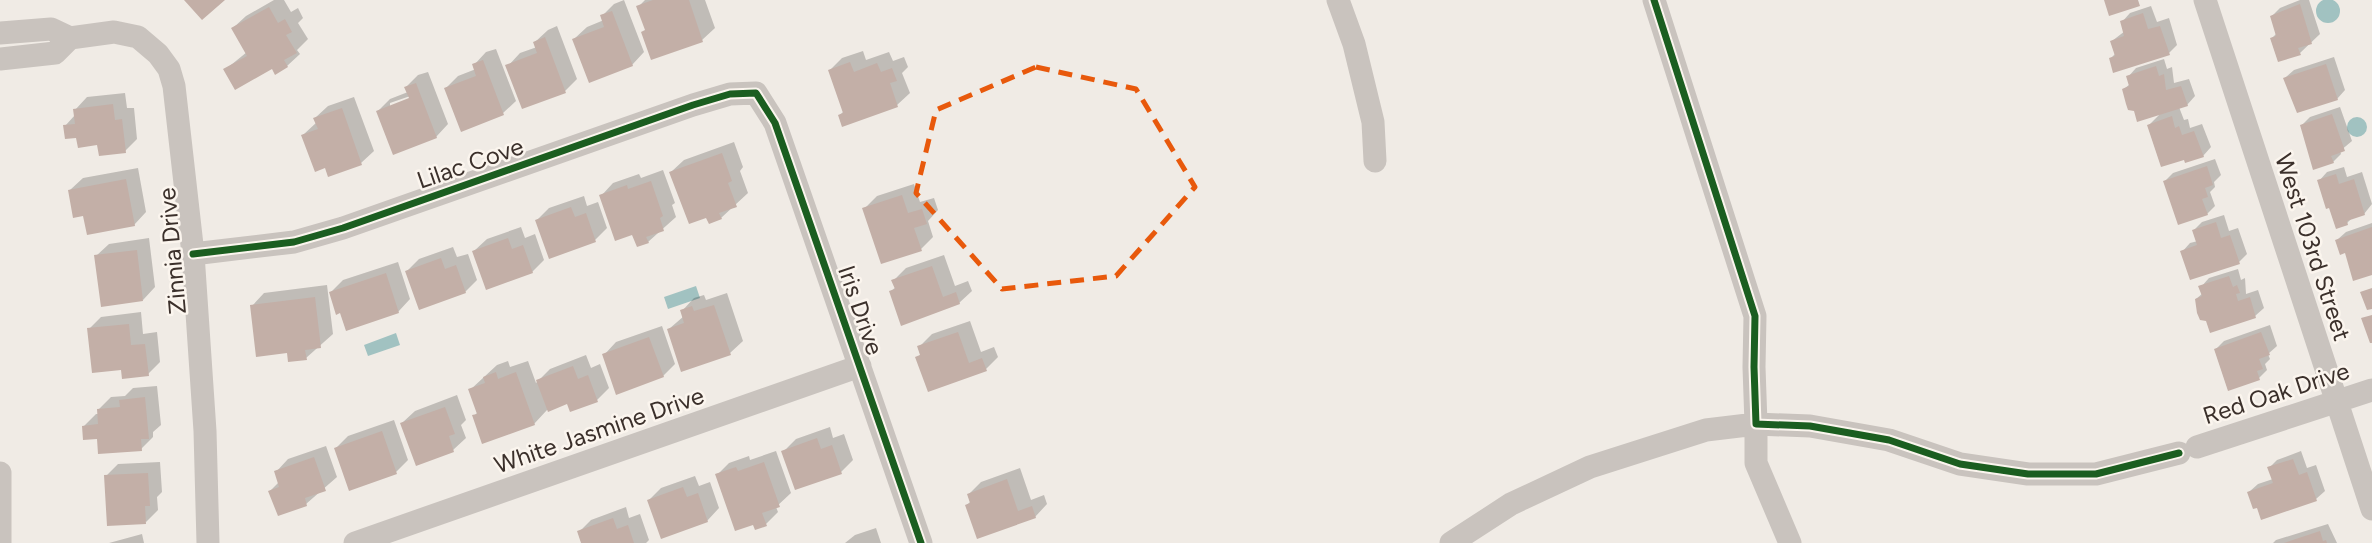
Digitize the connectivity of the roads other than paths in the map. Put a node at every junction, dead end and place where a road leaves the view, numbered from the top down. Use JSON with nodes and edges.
{"nodes":[{"id":1,"x":1338,"y":0,"type":"edge"},
{"id":2,"x":1654,"y":0,"type":"edge"},
{"id":3,"x":2205,"y":0,"type":"edge"},
{"id":4,"x":0,"y":33,"type":"edge"},
{"id":5,"x":70,"y":38,"type":"junction"},
{"id":6,"x":0,"y":59,"type":"edge"},
{"id":7,"x":756,"y":93,"type":"joint"},
{"id":8,"x":1375,"y":161,"type":"dead end"},
{"id":9,"x":193,"y":254,"type":"junction"},
{"id":10,"x":860,"y":366,"type":"junction"},
{"id":11,"x":2372,"y":390,"type":"edge"},
{"id":12,"x":2336,"y":402,"type":"junction"},
{"id":13,"x":1756,"y":424,"type":"junction"},
{"id":14,"x":0,"y":473,"type":"edge"},
{"id":15,"x":2372,"y":509,"type":"edge"},
{"id":16,"x":0,"y":543,"type":"edge"},
{"id":17,"x":208,"y":543,"type":"edge"},
{"id":18,"x":355,"y":543,"type":"edge"},
{"id":19,"x":921,"y":543,"type":"edge"},
{"id":20,"x":1451,"y":543,"type":"edge"},
{"id":21,"x":1790,"y":543,"type":"edge"}],
"edges":[{"from":1,"to":8,"type":"street"},
{"from":2,"to":13,"type":"street"},
{"from":3,"to":12,"type":"street","name":"West 103rd Street"},
{"from":4,"to":5,"type":"street","name":"Zinnia Drive"},
{"from":5,"to":6,"type":"street","name":"Zinnia Drive"},
{"from":5,"to":9,"type":"street","name":"Zinnia Drive"},
{"from":7,"to":9,"type":"street","name":"Lilac Cove"},
{"from":7,"to":10,"type":"street","name":"Iris Drive"},
{"from":9,"to":17,"type":"street","name":"Zinnia Drive"},
{"from":10,"to":18,"type":"street","name":"White Jasmine Drive"},
{"from":10,"to":19,"type":"street","name":"Iris Drive"},
{"from":11,"to":12,"type":"street","name":"Red Oak Drive"},
{"from":12,"to":13,"type":"street","name":"Red Oak Drive"},
{"from":12,"to":15,"type":"street","name":"West 103rd Street"},
{"from":13,"to":20,"type":"street","name":"Red Oak Drive"},
{"from":13,"to":21,"type":"street"},
{"from":14,"to":16,"type":"street"}]}
